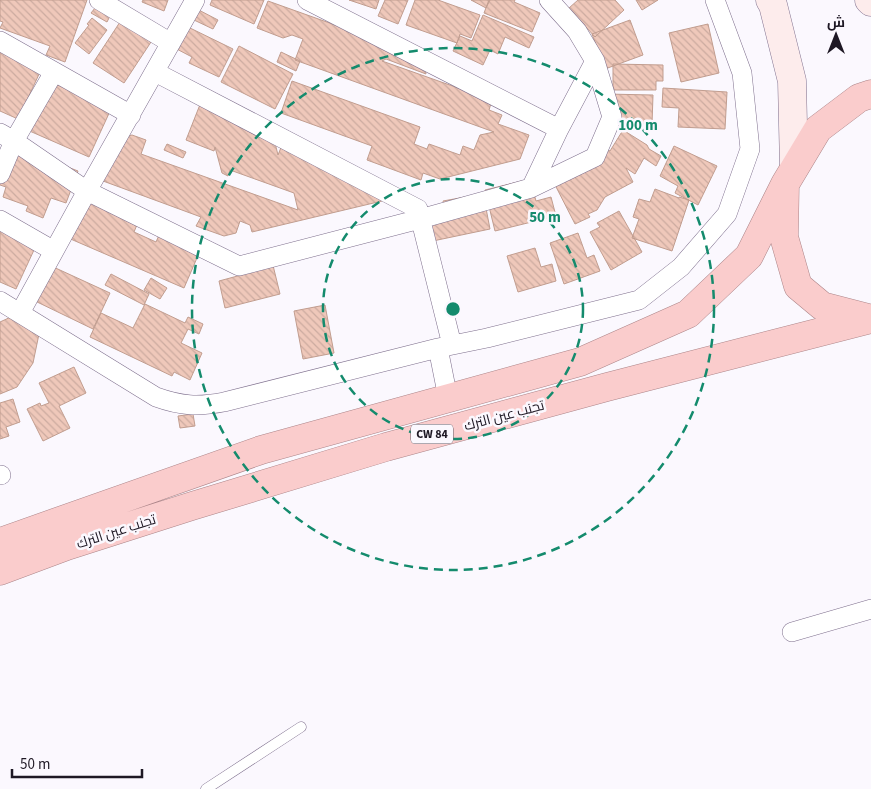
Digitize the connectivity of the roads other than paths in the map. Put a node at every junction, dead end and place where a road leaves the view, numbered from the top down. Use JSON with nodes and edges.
{"nodes":[{"id":1,"x":98,"y":0,"type":"edge"},
{"id":2,"x":196,"y":0,"type":"edge"},
{"id":3,"x":307,"y":0,"type":"edge"},
{"id":4,"x":549,"y":0,"type":"edge"},
{"id":5,"x":715,"y":0,"type":"edge"},
{"id":6,"x":770,"y":0,"type":"edge"},
{"id":7,"x":0,"y":41,"type":"edge"},
{"id":8,"x":171,"y":43,"type":"junction"},
{"id":9,"x":595,"y":62,"type":"junction"},
{"id":10,"x":54,"y":72,"type":"junction"},
{"id":11,"x":155,"y":72,"type":"junction"},
{"id":12,"x":871,"y":94,"type":"edge"},
{"id":13,"x":131,"y":115,"type":"junction"},
{"id":14,"x":559,"y":129,"type":"junction"},
{"id":15,"x":7,"y":137,"type":"edge"},
{"id":16,"x":0,"y":174,"type":"edge"},
{"id":17,"x":790,"y":176,"type":"junction"},
{"id":18,"x":532,"y":188,"type":"junction"},
{"id":19,"x":88,"y":191,"type":"junction"},
{"id":20,"x":420,"y":219,"type":"junction"},
{"id":21,"x":0,"y":220,"type":"edge"},
{"id":22,"x":54,"y":252,"type":"junction"},
{"id":23,"x":7,"y":308,"type":"edge"},
{"id":24,"x":870,"y":319,"type":"edge"},
{"id":25,"x":445,"y":347,"type":"junction"},
{"id":26,"x":448,"y":398,"type":"junction"},
{"id":27,"x":0,"y":542,"type":"edge"},
{"id":28,"x":0,"y":570,"type":"edge"},
{"id":29,"x":871,"y":609,"type":"edge"},
{"id":30,"x":792,"y":632,"type":"dead end"},
{"id":31,"x":301,"y":727,"type":"dead end"},
{"id":32,"x":206,"y":789,"type":"edge"}],
"edges":[{"from":1,"to":8,"type":"street"},
{"from":2,"to":8,"type":"street"},
{"from":3,"to":14,"type":"street"},
{"from":4,"to":9,"type":"street"},
{"from":5,"to":25,"type":"street"},
{"from":6,"to":17,"type":"main road"},
{"from":7,"to":10,"type":"street"},
{"from":8,"to":11,"type":"street"},
{"from":9,"to":14,"type":"street"},
{"from":9,"to":18,"type":"street"},
{"from":10,"to":13,"type":"street"},
{"from":10,"to":15,"type":"street"},
{"from":11,"to":13,"type":"street"},
{"from":11,"to":20,"type":"street"},
{"from":12,"to":17,"type":"highway","name":"تجنب عين الترك"},
{"from":13,"to":19,"type":"street"},
{"from":14,"to":18,"type":"street"},
{"from":15,"to":16,"type":"street"},
{"from":15,"to":19,"type":"street"},
{"from":17,"to":24,"type":"highway"},
{"from":17,"to":26,"type":"highway","name":"تجنب عين الترك","number":"CW 84"},
{"from":18,"to":20,"type":"street"},
{"from":19,"to":20,"type":"street"},
{"from":19,"to":22,"type":"street"},
{"from":20,"to":25,"type":"street"},
{"from":21,"to":22,"type":"street"},
{"from":22,"to":23,"type":"street"},
{"from":23,"to":25,"type":"street"},
{"from":24,"to":28,"type":"highway","name":"تجنب عين الترك","number":"CW 84"},
{"from":25,"to":26,"type":"street"},
{"from":26,"to":27,"type":"highway","name":"تجنب عين الترك","number":"CW 84"},
{"from":29,"to":30,"type":"street"},
{"from":31,"to":32,"type":"lane"}]}
